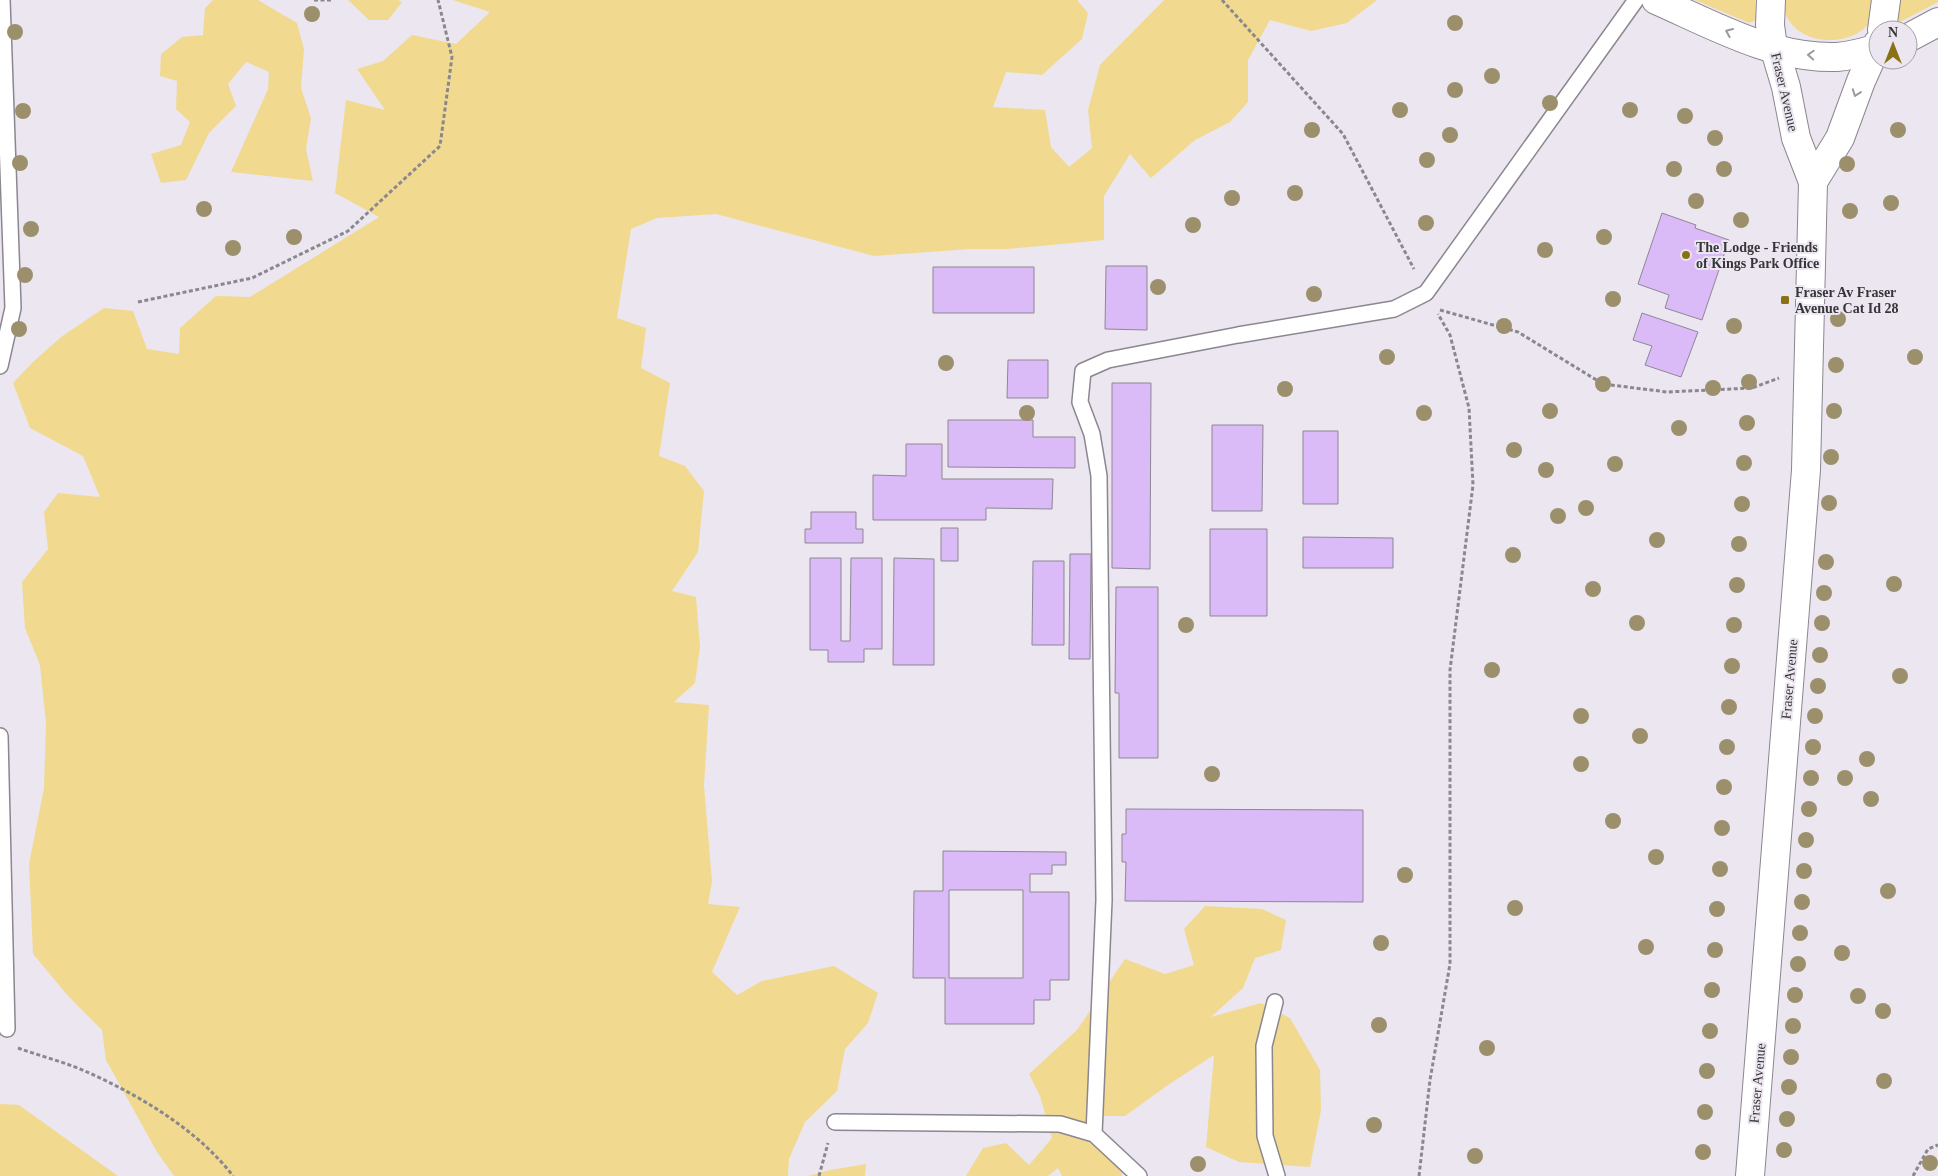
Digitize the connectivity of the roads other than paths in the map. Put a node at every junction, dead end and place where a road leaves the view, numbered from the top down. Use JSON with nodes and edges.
{"nodes":[{"id":1,"x":2,"y":0,"type":"edge"},
{"id":2,"x":1636,"y":0,"type":"edge"},
{"id":3,"x":1656,"y":0,"type":"edge"},
{"id":4,"x":1771,"y":0,"type":"edge"},
{"id":5,"x":1886,"y":0,"type":"edge"},
{"id":6,"x":1882,"y":20,"type":"edge"},
{"id":7,"x":1938,"y":22,"type":"edge"},
{"id":8,"x":1918,"y":33,"type":"edge"},
{"id":9,"x":1868,"y":46,"type":"edge"},
{"id":10,"x":1775,"y":49,"type":"junction"},
{"id":11,"x":1868,"y":65,"type":"edge"},
{"id":12,"x":1813,"y":182,"type":"junction"},
{"id":13,"x":0,"y":366,"type":"edge"},
{"id":14,"x":0,"y":736,"type":"edge"},
{"id":15,"x":1274,"y":1002,"type":"dead end"},
{"id":16,"x":7,"y":1029,"type":"dead end"},
{"id":17,"x":835,"y":1122,"type":"road end"},
{"id":18,"x":1094,"y":1134,"type":"junction"},
{"id":19,"x":1140,"y":1176,"type":"edge"},
{"id":20,"x":1277,"y":1176,"type":"edge"},
{"id":21,"x":1750,"y":1176,"type":"edge"}],
"edges":[{"from":1,"to":13,"type":"lane"},
{"from":2,"to":18,"type":"lane"},
{"from":10,"to":3,"type":"street","one_way":true},
{"from":4,"to":10,"type":"street","name":"Fraser Avenue"},
{"from":5,"to":6,"type":"street"},
{"from":7,"to":8,"type":"street"},
{"from":9,"to":10,"type":"street","one_way":true},
{"from":10,"to":12,"type":"street","name":"Fraser Avenue"},
{"from":11,"to":12,"type":"street","one_way":true},
{"from":12,"to":21,"type":"street","name":"Fraser Avenue"},
{"from":14,"to":16,"type":"lane"},
{"from":15,"to":20,"type":"lane"},
{"from":17,"to":18,"type":"lane"},
{"from":18,"to":19,"type":"lane"}]}
